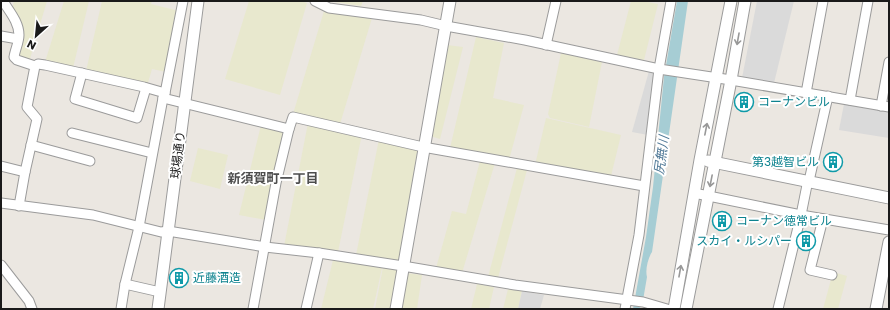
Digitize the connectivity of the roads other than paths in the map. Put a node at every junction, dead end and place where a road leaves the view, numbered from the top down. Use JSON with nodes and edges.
{"nodes":[{"id":1,"x":3,"y":1,"type":"edge"},
{"id":2,"x":183,"y":1,"type":"edge"},
{"id":3,"x":198,"y":1,"type":"edge"},
{"id":4,"x":315,"y":1,"type":"edge"},
{"id":5,"x":450,"y":1,"type":"edge"},
{"id":6,"x":556,"y":1,"type":"edge"},
{"id":7,"x":671,"y":1,"type":"edge"},
{"id":8,"x":731,"y":1,"type":"edge"},
{"id":9,"x":745,"y":1,"type":"edge"},
{"id":10,"x":824,"y":1,"type":"edge"},
{"id":11,"x":868,"y":1,"type":"edge"},
{"id":12,"x":446,"y":26,"type":"junction"},
{"id":13,"x":1,"y":36,"type":"edge"},
{"id":14,"x":18,"y":39,"type":"junction"},
{"id":15,"x":546,"y":45,"type":"junction"},
{"id":16,"x":889,"y":62,"type":"edge"},
{"id":17,"x":35,"y":66,"type":"junction"},
{"id":18,"x":661,"y":69,"type":"junction"},
{"id":19,"x":82,"y":73,"type":"junction"},
{"id":20,"x":716,"y":78,"type":"junction"},
{"id":21,"x":731,"y":80,"type":"junction"},
{"id":22,"x":146,"y":88,"type":"junction"},
{"id":23,"x":806,"y":93,"type":"junction"},
{"id":24,"x":164,"y":96,"type":"junction"},
{"id":25,"x":828,"y":96,"type":"junction"},
{"id":26,"x":850,"y":100,"type":"junction"},
{"id":27,"x":184,"y":104,"type":"junction"},
{"id":28,"x":885,"y":107,"type":"edge"},
{"id":29,"x":289,"y":129,"type":"junction"},
{"id":30,"x":72,"y":133,"type":"dead end"},
{"id":31,"x":31,"y":145,"type":"junction"},
{"id":32,"x":424,"y":147,"type":"junction"},
{"id":33,"x":152,"y":153,"type":"junction"},
{"id":34,"x":700,"y":160,"type":"junction"},
{"id":35,"x":90,"y":161,"type":"dead end"},
{"id":36,"x":715,"y":163,"type":"junction"},
{"id":37,"x":1,"y":166,"type":"edge"},
{"id":38,"x":25,"y":172,"type":"junction"},
{"id":39,"x":808,"y":180,"type":"junction"},
{"id":40,"x":644,"y":186,"type":"junction"},
{"id":41,"x":694,"y":193,"type":"junction"},
{"id":42,"x":708,"y":196,"type":"junction"},
{"id":43,"x":889,"y":198,"type":"edge"},
{"id":44,"x":1,"y":203,"type":"edge"},
{"id":45,"x":19,"y":206,"type":"junction"},
{"id":46,"x":800,"y":215,"type":"junction"},
{"id":47,"x":823,"y":219,"type":"junction"},
{"id":48,"x":139,"y":227,"type":"junction"},
{"id":49,"x":889,"y":230,"type":"edge"},
{"id":50,"x":168,"y":231,"type":"junction"},
{"id":51,"x":265,"y":247,"type":"junction"},
{"id":52,"x":888,"y":247,"type":"edge"},
{"id":53,"x":319,"y":253,"type":"junction"},
{"id":54,"x":1,"y":265,"type":"edge"},
{"id":55,"x":404,"y":266,"type":"junction"},
{"id":56,"x":832,"y":275,"type":"dead end"},
{"id":57,"x":125,"y":284,"type":"junction"},
{"id":58,"x":160,"y":292,"type":"junction"},
{"id":59,"x":628,"y":303,"type":"edge"},
{"id":60,"x":32,"y":309,"type":"edge"},
{"id":61,"x":121,"y":309,"type":"edge"},
{"id":62,"x":158,"y":309,"type":"edge"},
{"id":63,"x":253,"y":309,"type":"edge"},
{"id":64,"x":306,"y":309,"type":"edge"},
{"id":65,"x":396,"y":309,"type":"edge"},
{"id":66,"x":667,"y":309,"type":"edge"},
{"id":67,"x":674,"y":309,"type":"edge"},
{"id":68,"x":686,"y":309,"type":"edge"},
{"id":69,"x":778,"y":309,"type":"edge"},
{"id":70,"x":876,"y":309,"type":"edge"}],
"edges":[{"from":1,"to":14,"type":"street"},
{"from":2,"to":24,"type":"street"},
{"from":3,"to":27,"type":"street","name":"球場通り"},
{"from":4,"to":12,"type":"street"},
{"from":5,"to":12,"type":"street"},
{"from":6,"to":15,"type":"street"},
{"from":7,"to":18,"type":"street"},
{"from":8,"to":20,"type":"street"},
{"from":9,"to":21,"type":"street","one_way":true},
{"from":10,"to":23,"type":"street"},
{"from":11,"to":26,"type":"street"},
{"from":12,"to":15,"type":"street"},
{"from":12,"to":32,"type":"street"},
{"from":13,"to":14,"type":"street"},
{"from":14,"to":17,"type":"street"},
{"from":15,"to":18,"type":"street"},
{"from":16,"to":28,"type":"street"},
{"from":17,"to":19,"type":"street"},
{"from":17,"to":31,"type":"street"},
{"from":18,"to":20,"type":"street"},
{"from":18,"to":40,"type":"street"},
{"from":19,"to":22,"type":"street"},
{"from":19,"to":22,"type":"street"},
{"from":20,"to":21,"type":"street"},
{"from":34,"to":20,"type":"street","one_way":true},
{"from":21,"to":23,"type":"street"},
{"from":21,"to":36,"type":"street"},
{"from":22,"to":24,"type":"street"},
{"from":23,"to":25,"type":"street"},
{"from":24,"to":27,"type":"street"},
{"from":24,"to":33,"type":"street"},
{"from":25,"to":26,"type":"street"},
{"from":25,"to":39,"type":"street"},
{"from":26,"to":28,"type":"street"},
{"from":27,"to":29,"type":"street"},
{"from":27,"to":50,"type":"street","name":"球場通り"},
{"from":29,"to":32,"type":"street"},
{"from":29,"to":51,"type":"street"},
{"from":30,"to":33,"type":"street"},
{"from":31,"to":35,"type":"street"},
{"from":31,"to":38,"type":"street"},
{"from":32,"to":40,"type":"street"},
{"from":32,"to":55,"type":"street"},
{"from":33,"to":48,"type":"street"},
{"from":34,"to":36,"type":"street"},
{"from":34,"to":41,"type":"street"},
{"from":36,"to":39,"type":"street"},
{"from":36,"to":42,"type":"street","one_way":true},
{"from":37,"to":38,"type":"street"},
{"from":38,"to":45,"type":"street"},
{"from":39,"to":43,"type":"street"},
{"from":39,"to":46,"type":"street"},
{"from":40,"to":59,"type":"street"},
{"from":41,"to":42,"type":"street"},
{"from":67,"to":41,"type":"street","one_way":true},
{"from":42,"to":46,"type":"street"},
{"from":42,"to":68,"type":"street"},
{"from":44,"to":45,"type":"street"},
{"from":45,"to":48,"type":"street"},
{"from":46,"to":47,"type":"street"},
{"from":46,"to":69,"type":"street"},
{"from":47,"to":49,"type":"street"},
{"from":47,"to":56,"type":"street"},
{"from":48,"to":50,"type":"street"},
{"from":48,"to":57,"type":"street"},
{"from":50,"to":51,"type":"street"},
{"from":50,"to":58,"type":"street","name":"球場通り"},
{"from":51,"to":53,"type":"street"},
{"from":51,"to":63,"type":"street"},
{"from":52,"to":70,"type":"street"},
{"from":53,"to":55,"type":"street"},
{"from":53,"to":64,"type":"street"},
{"from":54,"to":60,"type":"street"},
{"from":55,"to":59,"type":"street"},
{"from":55,"to":65,"type":"street"},
{"from":57,"to":58,"type":"street"},
{"from":57,"to":61,"type":"street"},
{"from":58,"to":62,"type":"street","name":"球場通り"},
{"from":59,"to":66,"type":"street"}]}
